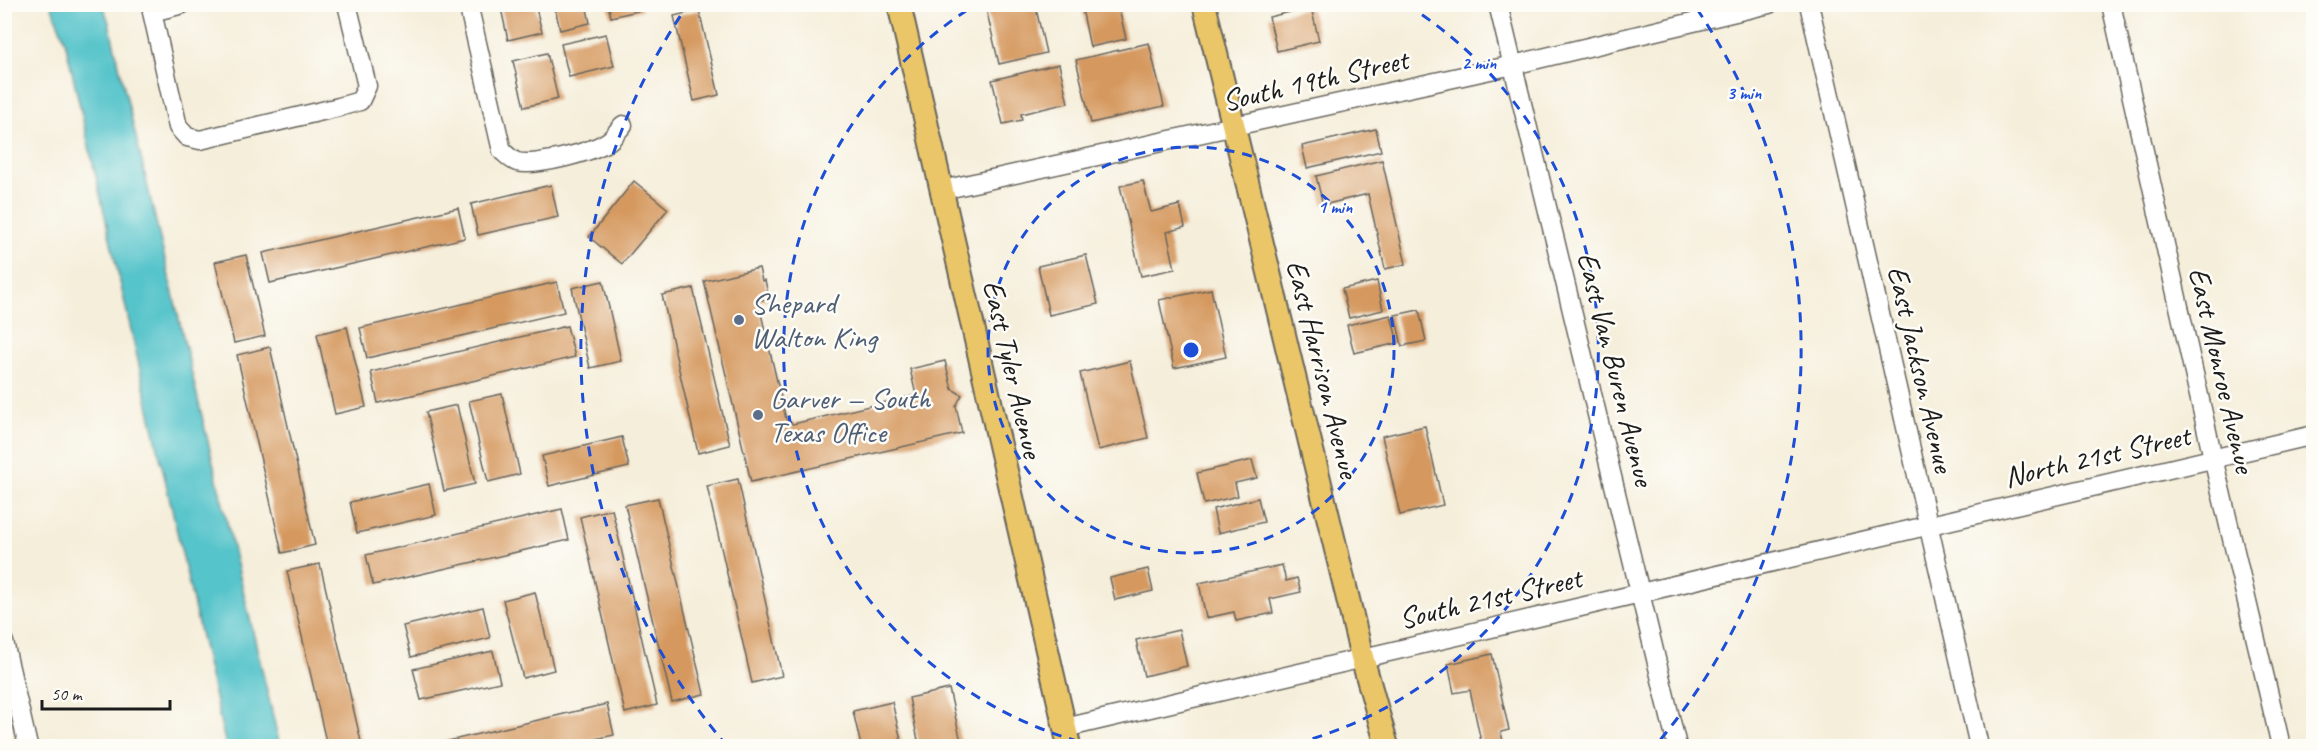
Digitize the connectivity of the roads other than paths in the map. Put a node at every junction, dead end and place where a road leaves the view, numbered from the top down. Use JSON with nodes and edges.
{"nodes":[{"id":1,"x":183,"y":4,"type":"edge"},
{"id":2,"x":347,"y":4,"type":"edge"},
{"id":3,"x":468,"y":4,"type":"edge"},
{"id":4,"x":899,"y":4,"type":"edge"},
{"id":5,"x":1204,"y":4,"type":"edge"},
{"id":6,"x":1498,"y":4,"type":"edge"},
{"id":7,"x":1769,"y":4,"type":"edge"},
{"id":8,"x":1809,"y":4,"type":"edge"},
{"id":9,"x":2111,"y":4,"type":"edge"},
{"id":10,"x":1513,"y":65,"type":"junction"},
{"id":11,"x":623,"y":125,"type":"dead end"},
{"id":12,"x":1233,"y":128,"type":"junction"},
{"id":13,"x":942,"y":190,"type":"junction"},
{"id":14,"x":2313,"y":435,"type":"edge"},
{"id":15,"x":2213,"y":458,"type":"junction"},
{"id":16,"x":1928,"y":524,"type":"junction"},
{"id":17,"x":1641,"y":593,"type":"junction"},
{"id":18,"x":4,"y":642,"type":"edge"},
{"id":19,"x":1362,"y":657,"type":"junction"},
{"id":20,"x":1067,"y":737,"type":"edge"},
{"id":21,"x":28,"y":747,"type":"edge"},
{"id":22,"x":1387,"y":747,"type":"edge"},
{"id":23,"x":1677,"y":747,"type":"edge"},
{"id":24,"x":1979,"y":747,"type":"edge"},
{"id":25,"x":2281,"y":747,"type":"edge"}],
"edges":[{"from":1,"to":2,"type":"street"},
{"from":3,"to":11,"type":"street"},
{"from":4,"to":13,"type":"main road","name":"East Tyler Avenue"},
{"from":5,"to":12,"type":"main road","name":"East Harrison Avenue"},
{"from":6,"to":10,"type":"street","name":"East Van Buren Avenue"},
{"from":7,"to":10,"type":"street","name":"South 19th Street"},
{"from":8,"to":16,"type":"street","name":"East Jackson Avenue"},
{"from":9,"to":15,"type":"street","name":"East Monroe Avenue"},
{"from":10,"to":12,"type":"street","name":"South 19th Street"},
{"from":10,"to":17,"type":"street","name":"East Van Buren Avenue"},
{"from":12,"to":13,"type":"street","name":"South 19th Street"},
{"from":12,"to":19,"type":"main road","name":"East Harrison Avenue"},
{"from":13,"to":20,"type":"main road","name":"East Tyler Avenue"},
{"from":14,"to":15,"type":"street","name":"North 21st Street"},
{"from":15,"to":16,"type":"street","name":"North 21st Street"},
{"from":15,"to":25,"type":"street","name":"East Monroe Avenue"},
{"from":16,"to":17,"type":"street","name":"South 21st Street"},
{"from":16,"to":24,"type":"street","name":"East Jackson Avenue"},
{"from":17,"to":19,"type":"street","name":"South 21st Street"},
{"from":17,"to":23,"type":"street","name":"East Van Buren Avenue"},
{"from":18,"to":21,"type":"street"},
{"from":19,"to":20,"type":"street","name":"South 21st Street"},
{"from":19,"to":22,"type":"main road","name":"East Harrison Avenue"}]}
